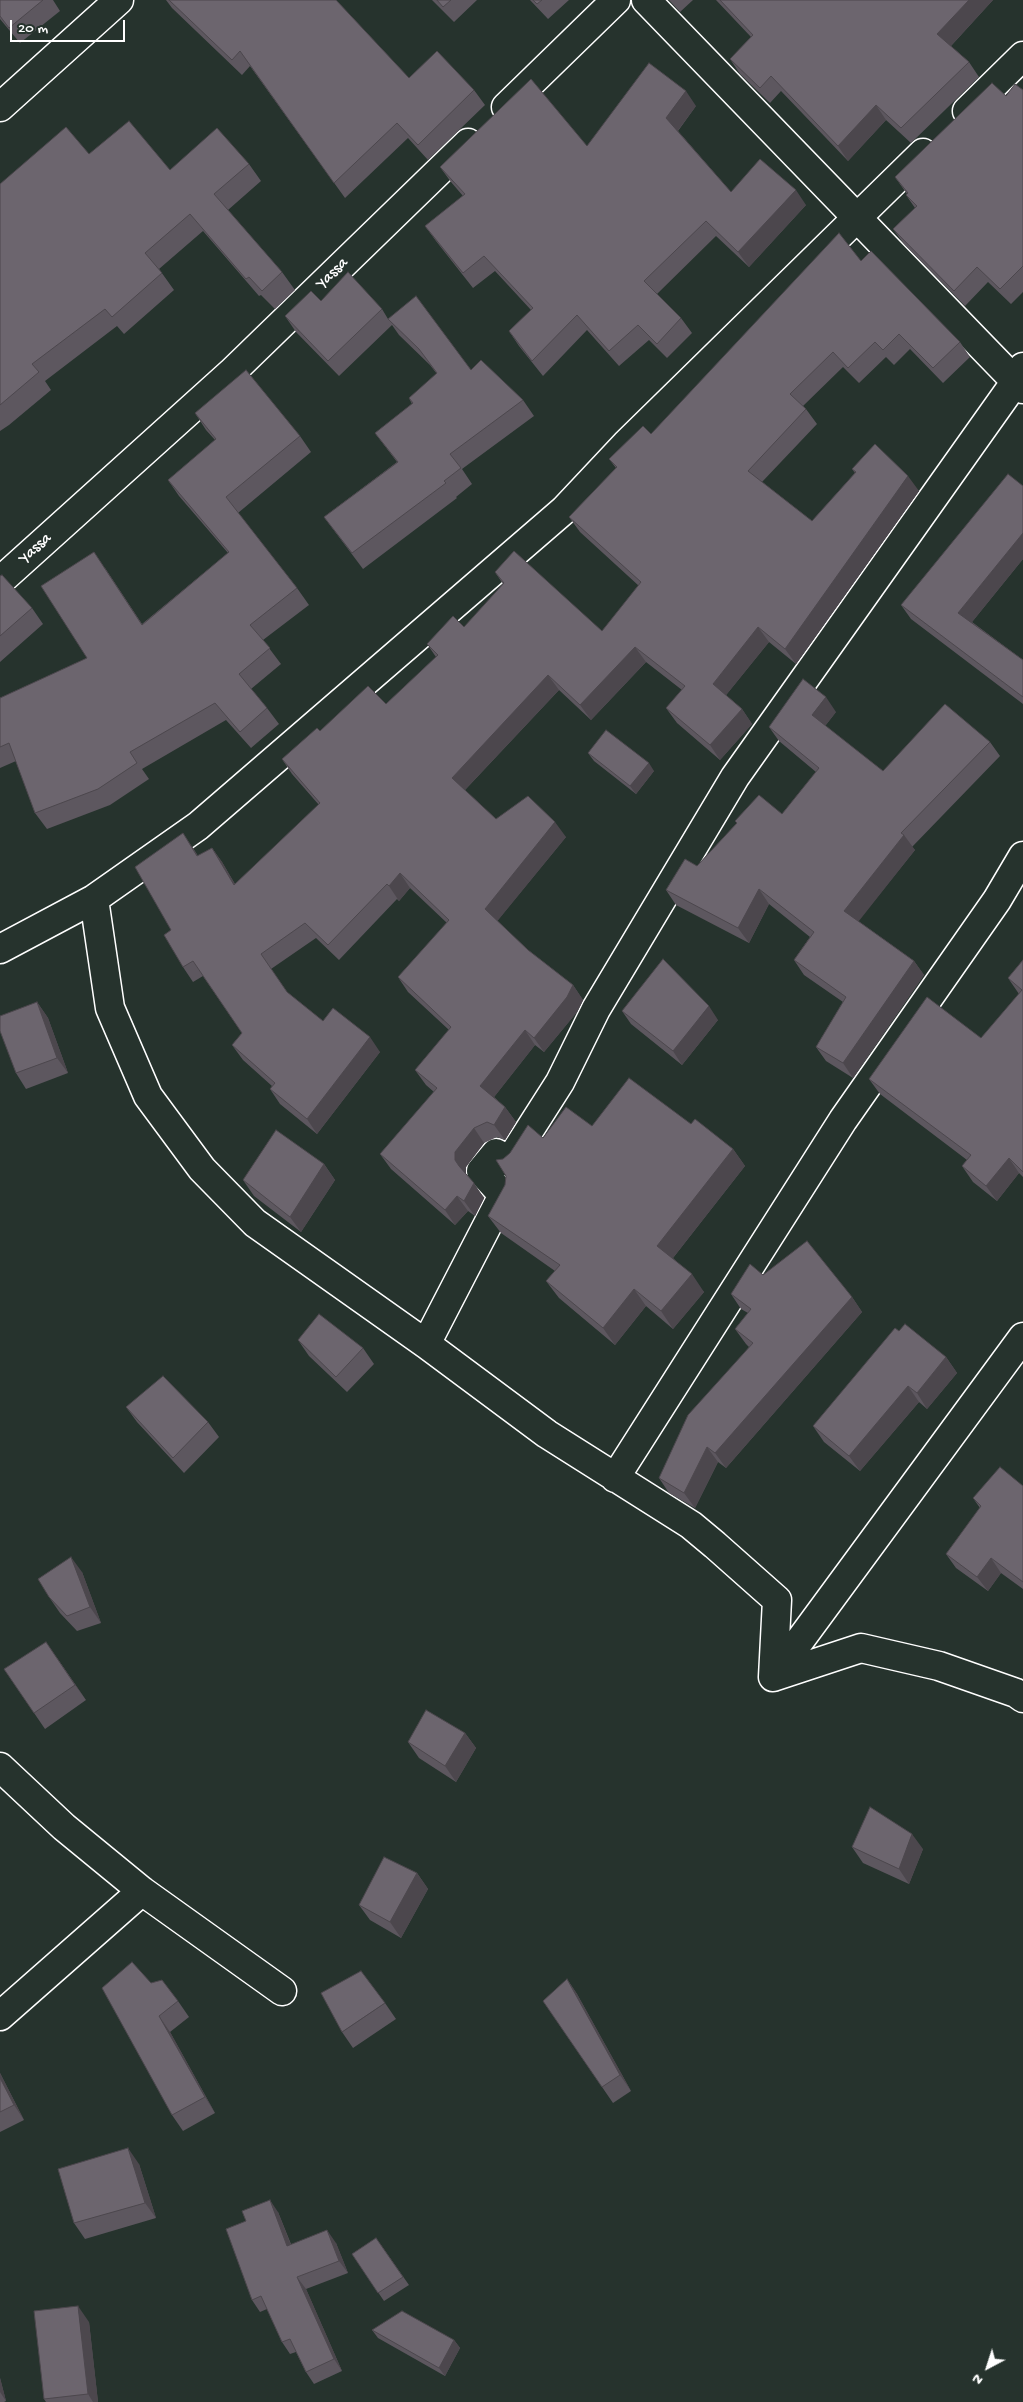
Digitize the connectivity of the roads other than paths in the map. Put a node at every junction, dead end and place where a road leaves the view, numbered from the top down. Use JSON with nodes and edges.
{"nodes":[{"id":1,"x":119,"y":0,"type":"edge"},
{"id":2,"x":616,"y":0,"type":"edge"},
{"id":3,"x":646,"y":0,"type":"edge"},
{"id":4,"x":1023,"y":56,"type":"edge"},
{"id":5,"x":0,"y":107,"type":"edge"},
{"id":6,"x":858,"y":217,"type":"junction"},
{"id":7,"x":1021,"y":379,"type":"edge"},
{"id":8,"x":0,"y":582,"type":"edge"},
{"id":9,"x":1023,"y":856,"type":"edge"},
{"id":10,"x":94,"y":899,"type":"junction"},
{"id":11,"x":0,"y":949,"type":"edge"},
{"id":12,"x":1023,"y":1336,"type":"edge"},
{"id":13,"x":426,"y":1344,"type":"junction"},
{"id":14,"x":615,"y":1478,"type":"junction"},
{"id":15,"x":773,"y":1677,"type":"junction"},
{"id":16,"x":1023,"y":1698,"type":"edge"},
{"id":17,"x":0,"y":1767,"type":"edge"},
{"id":18,"x":142,"y":1891,"type":"junction"},
{"id":19,"x":282,"y":1991,"type":"dead end"},
{"id":20,"x":0,"y":2016,"type":"edge"}],
"edges":[{"from":1,"to":5,"type":"street"},
{"from":2,"to":8,"type":"street","name":"Yassa"},
{"from":3,"to":6,"type":"street"},
{"from":4,"to":6,"type":"street"},
{"from":6,"to":7,"type":"street"},
{"from":6,"to":10,"type":"street"},
{"from":7,"to":13,"type":"street"},
{"from":9,"to":14,"type":"street"},
{"from":10,"to":11,"type":"street"},
{"from":10,"to":13,"type":"street"},
{"from":12,"to":15,"type":"street"},
{"from":13,"to":14,"type":"street"},
{"from":14,"to":15,"type":"street"},
{"from":15,"to":16,"type":"street"},
{"from":17,"to":18,"type":"street"},
{"from":18,"to":19,"type":"street"},
{"from":18,"to":20,"type":"street"}]}
